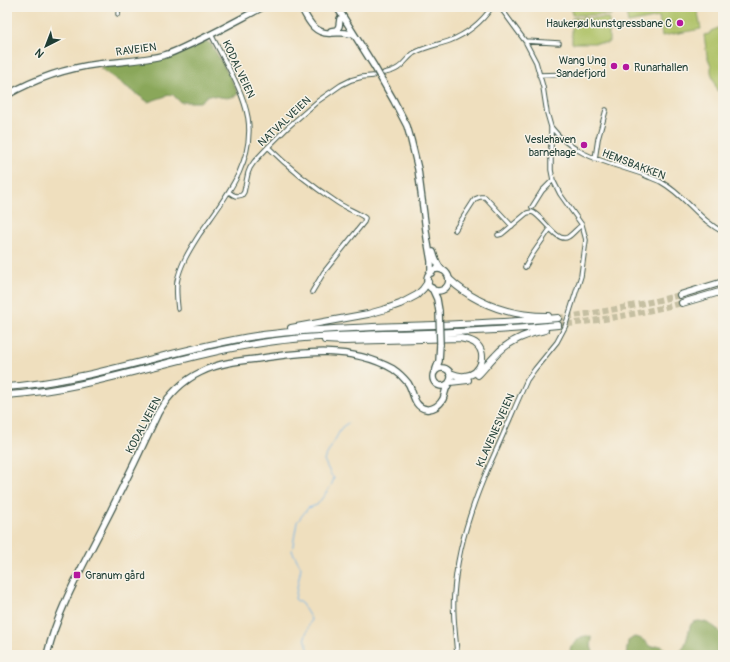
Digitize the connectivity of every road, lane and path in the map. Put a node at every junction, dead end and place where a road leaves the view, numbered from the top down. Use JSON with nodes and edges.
{"nodes":[{"id":1,"x":119,"y":7,"type":"edge"},
{"id":2,"x":263,"y":7,"type":"edge"},
{"id":3,"x":301,"y":7,"type":"edge"},
{"id":4,"x":304,"y":7,"type":"edge"},
{"id":5,"x":333,"y":7,"type":"edge"},
{"id":6,"x":337,"y":7,"type":"edge"},
{"id":7,"x":492,"y":7,"type":"edge"},
{"id":8,"x":500,"y":7,"type":"edge"},
{"id":9,"x":118,"y":14,"type":"dead end"},
{"id":10,"x":340,"y":19,"type":"junction"},
{"id":11,"x":212,"y":34,"type":"junction"},
{"id":12,"x":350,"y":34,"type":"junction"},
{"id":13,"x":525,"y":41,"type":"junction"},
{"id":14,"x":559,"y":43,"type":"dead end"},
{"id":15,"x":384,"y":73,"type":"dead end"},
{"id":16,"x":582,"y":74,"type":"dead end"},
{"id":17,"x":539,"y":75,"type":"junction"},
{"id":18,"x":373,"y":76,"type":"dead end"},
{"id":19,"x":383,"y":83,"type":"junction"},
{"id":20,"x":7,"y":95,"type":"edge"},
{"id":21,"x":606,"y":110,"type":"dead end"},
{"id":22,"x":551,"y":127,"type":"junction"},
{"id":23,"x":268,"y":147,"type":"junction"},
{"id":24,"x":595,"y":159,"type":"junction"},
{"id":25,"x":553,"y":180,"type":"junction"},
{"id":26,"x":229,"y":192,"type":"junction"},
{"id":27,"x":532,"y":207,"type":"dead end"},
{"id":28,"x":424,"y":213,"type":"junction"},
{"id":29,"x":582,"y":225,"type":"junction"},
{"id":30,"x":512,"y":226,"type":"junction"},
{"id":31,"x":550,"y":229,"type":"junction"},
{"id":32,"x":455,"y":230,"type":"dead end"},
{"id":33,"x":723,"y":232,"type":"edge"},
{"id":34,"x":498,"y":235,"type":"dead end"},
{"id":35,"x":525,"y":267,"type":"dead end"},
{"id":36,"x":442,"y":270,"type":"junction"},
{"id":37,"x":431,"y":273,"type":"junction"},
{"id":38,"x":449,"y":279,"type":"junction"},
{"id":39,"x":428,"y":282,"type":"junction"},
{"id":40,"x":723,"y":282,"type":"edge"},
{"id":41,"x":431,"y":288,"type":"junction"},
{"id":42,"x":443,"y":290,"type":"junction"},
{"id":43,"x":723,"y":291,"type":"edge"},
{"id":44,"x":312,"y":292,"type":"dead end"},
{"id":45,"x":680,"y":295,"type":"tunnel mouth"},
{"id":46,"x":682,"y":303,"type":"tunnel mouth"},
{"id":47,"x":178,"y":309,"type":"dead end"},
{"id":48,"x":440,"y":311,"type":"junction"},
{"id":49,"x":256,"y":336,"type":"junction"},
{"id":50,"x":280,"y":340,"type":"junction"},
{"id":51,"x":440,"y":344,"type":"junction"},
{"id":52,"x":436,"y":370,"type":"junction"},
{"id":53,"x":448,"y":371,"type":"junction"},
{"id":54,"x":449,"y":383,"type":"junction"},
{"id":55,"x":435,"y":385,"type":"junction"},
{"id":56,"x":7,"y":387,"type":"edge"},
{"id":57,"x":7,"y":396,"type":"edge"},
{"id":58,"x":439,"y":404,"type":"junction"},
{"id":59,"x":47,"y":655,"type":"edge"},
{"id":60,"x":457,"y":655,"type":"edge"}],
"edges":[{"from":1,"to":9,"type":"street"},
{"from":2,"to":11,"type":"main road","name":"RAVEIEN"},
{"from":3,"to":12,"type":"main road"},
{"from":4,"to":10,"type":"main road"},
{"from":5,"to":10,"type":"main road"},
{"from":6,"to":19,"type":"main road"},
{"from":7,"to":15,"type":"street"},
{"from":8,"to":13,"type":"street","name":"KLAVENESVEIEN"},
{"from":10,"to":12,"type":"main road"},
{"from":11,"to":20,"type":"main road","name":"RAVEIEN"},
{"from":11,"to":26,"type":"street","name":"KODALVEIEN"},
{"from":12,"to":19,"type":"main road"},
{"from":13,"to":14,"type":"street"},
{"from":13,"to":17,"type":"street","name":"KLAVENESVEIEN"},
{"from":16,"to":17,"type":"street"},
{"from":17,"to":22,"type":"street","name":"KLAVENESVEIEN"},
{"from":18,"to":23,"type":"street","name":"NATVALVEIEN"},
{"from":19,"to":28,"type":"main road"},
{"from":21,"to":24,"type":"street","name":"HEMSBAKKEN"},
{"from":22,"to":24,"type":"street","name":"HEMSBAKKEN"},
{"from":22,"to":25,"type":"street","name":"KLAVENESVEIEN"},
{"from":23,"to":26,"type":"street","name":"NATVALVEIEN"},
{"from":23,"to":44,"type":"street"},
{"from":24,"to":33,"type":"street","name":"HEMSBAKKEN"},
{"from":25,"to":27,"type":"street"},
{"from":25,"to":29,"type":"street","name":"KLAVENESVEIEN"},
{"from":26,"to":47,"type":"street","name":"KODALVEIEN"},
{"from":28,"to":36,"type":"main road"},
{"from":28,"to":37,"type":"main road"},
{"from":29,"to":31,"type":"street"},
{"from":29,"to":60,"type":"street","name":"KLAVENESVEIEN"},
{"from":30,"to":31,"type":"street"},
{"from":30,"to":32,"type":"street"},
{"from":30,"to":34,"type":"street"},
{"from":31,"to":35,"type":"street"},
{"from":36,"to":37,"type":"main road"},
{"from":36,"to":38,"type":"main road"},
{"from":37,"to":39,"type":"main road"},
{"from":38,"to":42,"type":"main road"},
{"from":38,"to":49,"type":"highway"},
{"from":39,"to":41,"type":"main road"},
{"from":39,"to":49,"type":"highway"},
{"from":40,"to":45,"type":"highway"},
{"from":41,"to":42,"type":"main road"},
{"from":41,"to":48,"type":"main road"},
{"from":42,"to":48,"type":"main road"},
{"from":43,"to":46,"type":"highway"},
{"from":48,"to":51,"type":"main road","bridge":true},
{"from":49,"to":56,"type":"highway"},
{"from":50,"to":53,"type":"highway"},
{"from":50,"to":54,"type":"highway"},
{"from":50,"to":57,"type":"highway"},
{"from":51,"to":52,"type":"main road"},
{"from":51,"to":53,"type":"main road"},
{"from":52,"to":53,"type":"main road"},
{"from":52,"to":55,"type":"main road"},
{"from":53,"to":54,"type":"main road"},
{"from":54,"to":55,"type":"main road"},
{"from":54,"to":58,"type":"main road"},
{"from":55,"to":58,"type":"main road"},
{"from":58,"to":59,"type":"main road","name":"KODALVEIEN"}]}
